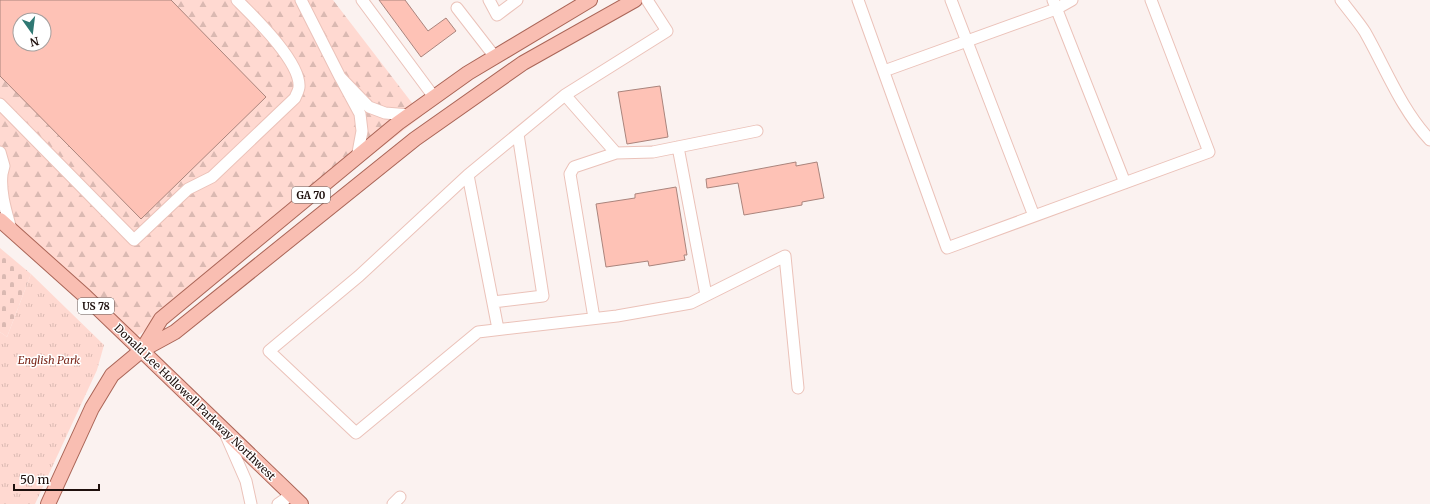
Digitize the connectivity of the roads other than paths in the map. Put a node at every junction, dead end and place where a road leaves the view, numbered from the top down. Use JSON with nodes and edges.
{"nodes":[{"id":1,"x":237,"y":0,"type":"edge"},
{"id":2,"x":301,"y":0,"type":"edge"},
{"id":3,"x":362,"y":0,"type":"edge"},
{"id":4,"x":489,"y":0,"type":"edge"},
{"id":5,"x":517,"y":0,"type":"edge"},
{"id":6,"x":590,"y":0,"type":"edge"},
{"id":7,"x":635,"y":0,"type":"edge"},
{"id":8,"x":647,"y":0,"type":"edge"},
{"id":9,"x":858,"y":0,"type":"edge"},
{"id":10,"x":951,"y":0,"type":"edge"},
{"id":11,"x":1072,"y":0,"type":"edge"},
{"id":12,"x":1152,"y":0,"type":"edge"},
{"id":13,"x":1342,"y":0,"type":"edge"},
{"id":14,"x":1055,"y":4,"type":"edge"},
{"id":15,"x":458,"y":8,"type":"dead end"},
{"id":16,"x":967,"y":42,"type":"junction"},
{"id":17,"x":495,"y":57,"type":"junction"},
{"id":18,"x":884,"y":71,"type":"junction"},
{"id":19,"x":340,"y":77,"type":"junction"},
{"id":20,"x":565,"y":95,"type":"junction"},
{"id":21,"x":434,"y":98,"type":"junction"},
{"id":22,"x":0,"y":104,"type":"edge"},
{"id":23,"x":410,"y":115,"type":"junction"},
{"id":24,"x":757,"y":131,"type":"dead end"},
{"id":25,"x":518,"y":134,"type":"junction"},
{"id":26,"x":1430,"y":140,"type":"edge"},
{"id":27,"x":678,"y":147,"type":"junction"},
{"id":28,"x":0,"y":152,"type":"edge"},
{"id":29,"x":616,"y":153,"type":"junction"},
{"id":30,"x":357,"y":158,"type":"junction"},
{"id":31,"x":1,"y":175,"type":"edge"},
{"id":32,"x":468,"y":175,"type":"junction"},
{"id":33,"x":1125,"y":183,"type":"junction"},
{"id":34,"x":1034,"y":216,"type":"junction"},
{"id":35,"x":0,"y":220,"type":"edge"},
{"id":36,"x":11,"y":230,"type":"junction"},
{"id":37,"x":706,"y":295,"type":"junction"},
{"id":38,"x":493,"y":302,"type":"junction"},
{"id":39,"x":594,"y":318,"type":"junction"},
{"id":40,"x":498,"y":329,"type":"junction"},
{"id":41,"x":142,"y":350,"type":"junction"},
{"id":42,"x":798,"y":388,"type":"dead end"},
{"id":43,"x":225,"y":432,"type":"junction"},
{"id":44,"x":293,"y":501,"type":"edge"},
{"id":45,"x":48,"y":504,"type":"edge"},
{"id":46,"x":251,"y":504,"type":"edge"},
{"id":47,"x":278,"y":504,"type":"edge"}],
"edges":[{"from":1,"to":22,"type":"street"},
{"from":2,"to":19,"type":"street"},
{"from":3,"to":21,"type":"street"},
{"from":4,"to":5,"type":"street"},
{"from":6,"to":17,"type":"main road","number":"GA 70"},
{"from":7,"to":41,"type":"main road","number":"GA 70"},
{"from":8,"to":20,"type":"street"},
{"from":9,"to":18,"type":"street"},
{"from":10,"to":16,"type":"street"},
{"from":11,"to":14,"type":"street"},
{"from":12,"to":33,"type":"street"},
{"from":13,"to":26,"type":"street"},
{"from":14,"to":16,"type":"street"},
{"from":14,"to":33,"type":"street"},
{"from":15,"to":17,"type":"street"},
{"from":16,"to":18,"type":"street"},
{"from":16,"to":34,"type":"street"},
{"from":17,"to":21,"type":"main road","number":"GA 70"},
{"from":18,"to":34,"type":"street"},
{"from":19,"to":23,"type":"street"},
{"from":19,"to":30,"type":"street"},
{"from":20,"to":25,"type":"street"},
{"from":20,"to":29,"type":"street"},
{"from":21,"to":23,"type":"main road","number":"GA 70"},
{"from":23,"to":30,"type":"main road","number":"GA 70"},
{"from":24,"to":27,"type":"street"},
{"from":25,"to":32,"type":"street"},
{"from":25,"to":38,"type":"street"},
{"from":27,"to":29,"type":"street"},
{"from":27,"to":37,"type":"street"},
{"from":28,"to":31,"type":"street"},
{"from":29,"to":39,"type":"street"},
{"from":30,"to":41,"type":"main road","number":"GA 70"},
{"from":31,"to":36,"type":"street"},
{"from":32,"to":38,"type":"street"},
{"from":32,"to":40,"type":"street"},
{"from":33,"to":34,"type":"street"},
{"from":35,"to":36,"type":"main road","name":"Donald Lee Hollowell Parkway Northwest","number":"US 78"},
{"from":36,"to":41,"type":"main road","name":"Donald Lee Hollowell Parkway Northwest","number":"US 78"},
{"from":37,"to":39,"type":"street"},
{"from":37,"to":42,"type":"street"},
{"from":38,"to":40,"type":"street"},
{"from":39,"to":40,"type":"street"},
{"from":41,"to":43,"type":"main road","name":"Donald Lee Hollowell Parkway Northwest","number":"US 78"},
{"from":41,"to":45,"type":"main road"},
{"from":43,"to":44,"type":"main road","name":"Donald Lee Hollowell Parkway Northwest","number":"US 78"},
{"from":43,"to":46,"type":"street"},
{"from":44,"to":47,"type":"street"}]}
